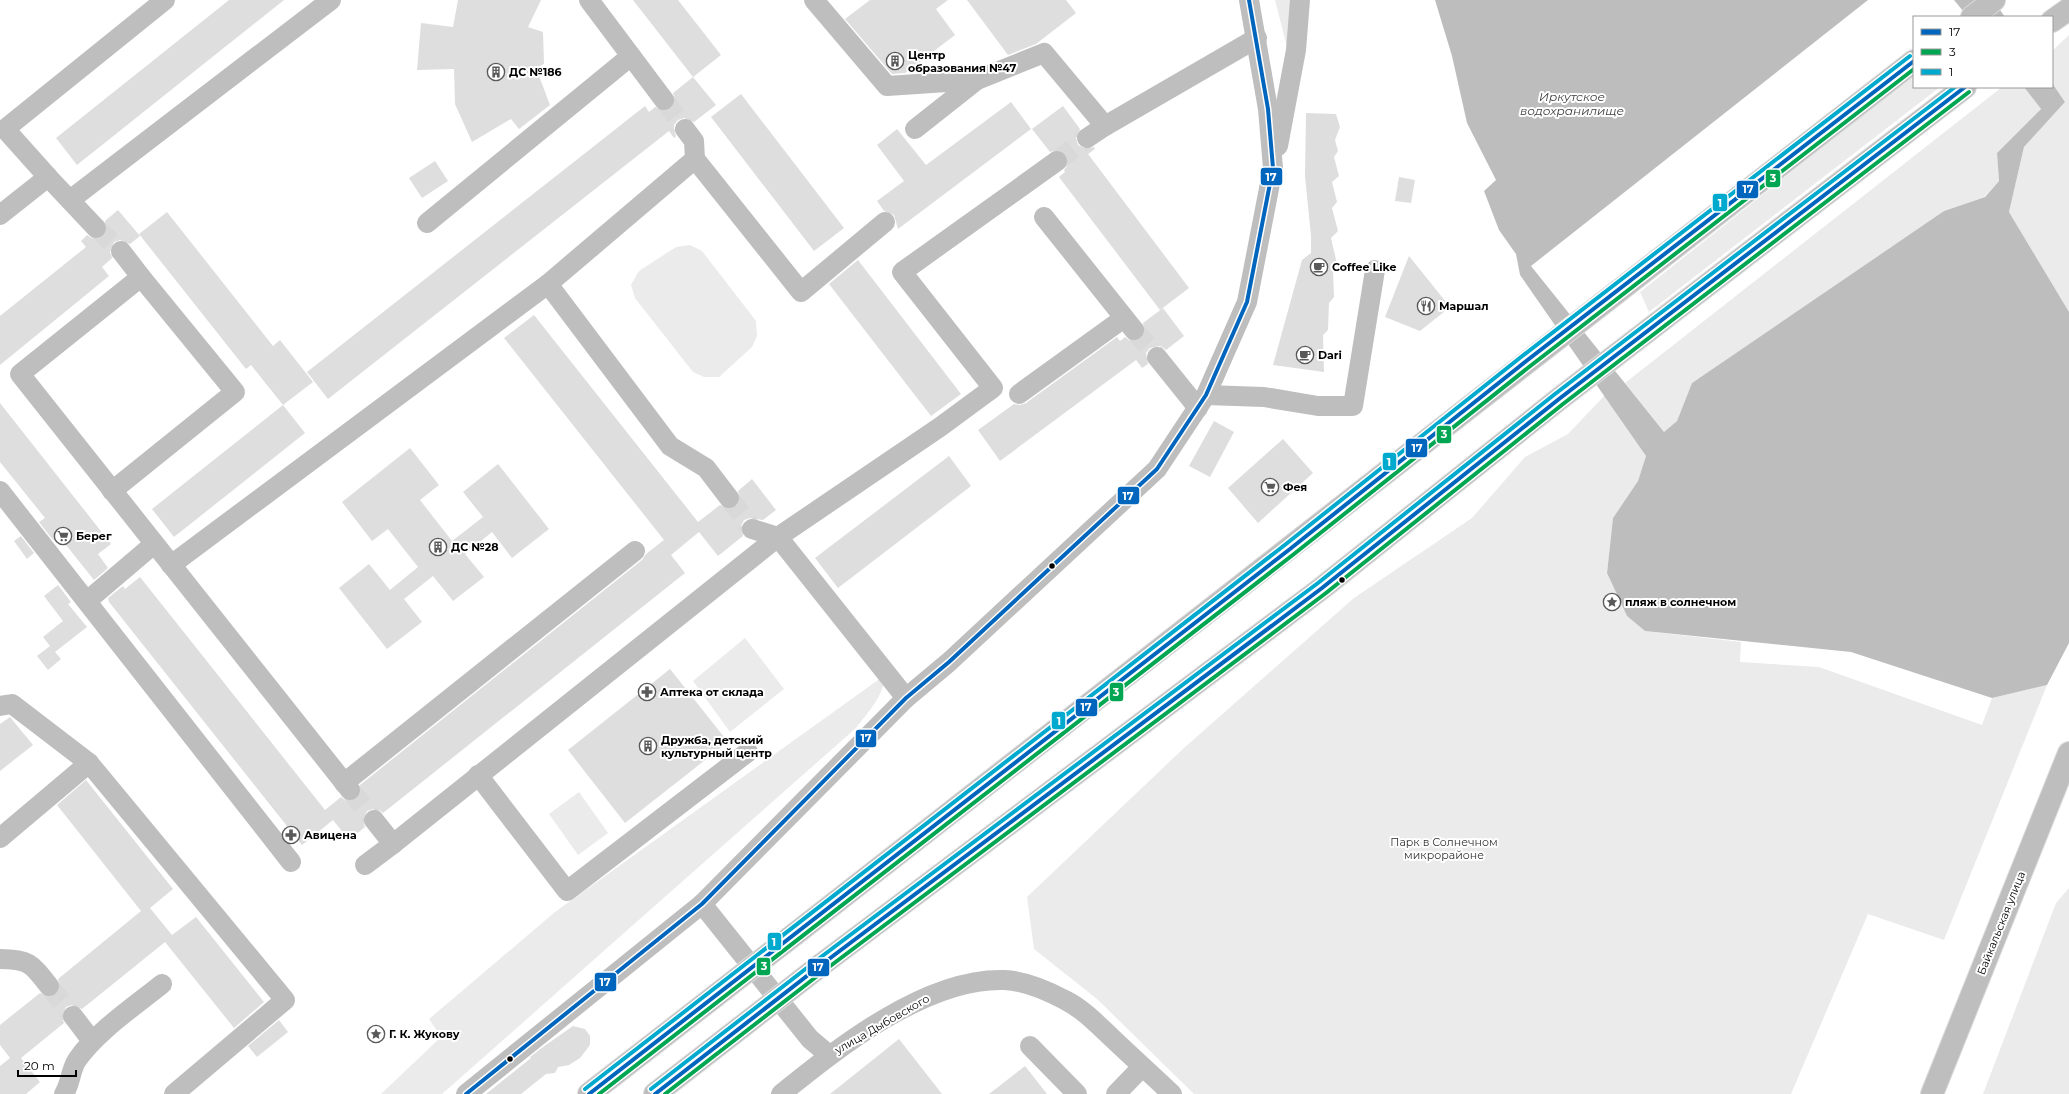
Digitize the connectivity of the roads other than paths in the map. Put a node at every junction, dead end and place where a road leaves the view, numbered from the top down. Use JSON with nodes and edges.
{"nodes":[{"id":1,"x":165,"y":0,"type":"edge"},
{"id":2,"x":331,"y":0,"type":"edge"},
{"id":3,"x":589,"y":0,"type":"edge"},
{"id":4,"x":814,"y":0,"type":"edge"},
{"id":5,"x":1249,"y":0,"type":"edge"},
{"id":6,"x":1300,"y":0,"type":"edge"},
{"id":7,"x":1994,"y":0,"type":"edge"},
{"id":8,"x":2069,"y":9,"type":"edge"},
{"id":9,"x":1973,"y":16,"type":"edge"},
{"id":10,"x":2053,"y":20,"type":"edge"},
{"id":11,"x":1257,"y":38,"type":"junction"},
{"id":12,"x":631,"y":56,"type":"junction"},
{"id":13,"x":1913,"y":62,"type":"edge"},
{"id":14,"x":977,"y":80,"type":"junction"},
{"id":15,"x":1964,"y":88,"type":"edge"},
{"id":16,"x":664,"y":100,"type":"tunnel mouth"},
{"id":17,"x":1104,"y":126,"type":"junction"},
{"id":18,"x":685,"y":129,"type":"tunnel mouth"},
{"id":19,"x":915,"y":129,"type":"dead end"},
{"id":20,"x":1087,"y":138,"type":"tunnel mouth"},
{"id":21,"x":695,"y":159,"type":"junction"},
{"id":22,"x":1056,"y":161,"type":"tunnel mouth"},
{"id":23,"x":1273,"y":168,"type":"junction"},
{"id":24,"x":48,"y":178,"type":"junction"},
{"id":25,"x":70,"y":200,"type":"junction"},
{"id":26,"x":0,"y":215,"type":"edge"},
{"id":27,"x":1044,"y":217,"type":"dead end"},
{"id":28,"x":885,"y":222,"type":"dead end"},
{"id":29,"x":427,"y":223,"type":"dead end"},
{"id":30,"x":96,"y":228,"type":"tunnel mouth"},
{"id":31,"x":121,"y":251,"type":"tunnel mouth"},
{"id":32,"x":1375,"y":270,"type":"dead end"},
{"id":33,"x":141,"y":277,"type":"junction"},
{"id":34,"x":548,"y":284,"type":"junction"},
{"id":35,"x":1156,"y":357,"type":"tunnel mouth"},
{"id":36,"x":1019,"y":394,"type":"dead end"},
{"id":37,"x":1202,"y":401,"type":"junction"},
{"id":38,"x":0,"y":491,"type":"edge"},
{"id":39,"x":112,"y":491,"type":"junction"},
{"id":40,"x":729,"y":498,"type":"tunnel mouth"},
{"id":41,"x":752,"y":529,"type":"tunnel mouth"},
{"id":42,"x":778,"y":537,"type":"junction"},
{"id":43,"x":154,"y":544,"type":"junction"},
{"id":44,"x":635,"y":551,"type":"dead end"},
{"id":45,"x":171,"y":565,"type":"junction"},
{"id":46,"x":87,"y":601,"type":"junction"},
{"id":47,"x":906,"y":698,"type":"junction"},
{"id":48,"x":0,"y":706,"type":"edge"},
{"id":49,"x":748,"y":752,"type":"dead end"},
{"id":50,"x":2069,"y":752,"type":"edge"},
{"id":51,"x":89,"y":763,"type":"junction"},
{"id":52,"x":478,"y":775,"type":"junction"},
{"id":53,"x":374,"y":820,"type":"tunnel mouth"},
{"id":54,"x":0,"y":838,"type":"edge"},
{"id":55,"x":393,"y":844,"type":"junction"},
{"id":56,"x":291,"y":862,"type":"dead end"},
{"id":57,"x":366,"y":865,"type":"dead end"},
{"id":58,"x":702,"y":904,"type":"junction"},
{"id":59,"x":0,"y":959,"type":"edge"},
{"id":60,"x":162,"y":984,"type":"dead end"},
{"id":61,"x":49,"y":986,"type":"tunnel mouth"},
{"id":62,"x":73,"y":1016,"type":"tunnel mouth"},
{"id":63,"x":92,"y":1041,"type":"junction"},
{"id":64,"x":1030,"y":1046,"type":"dead end"},
{"id":65,"x":829,"y":1055,"type":"junction"},
{"id":66,"x":1142,"y":1067,"type":"junction"},
{"id":67,"x":64,"y":1094,"type":"edge"},
{"id":68,"x":174,"y":1094,"type":"edge"},
{"id":69,"x":466,"y":1094,"type":"edge"},
{"id":70,"x":589,"y":1094,"type":"edge"},
{"id":71,"x":655,"y":1094,"type":"edge"},
{"id":72,"x":781,"y":1094,"type":"edge"},
{"id":73,"x":1077,"y":1094,"type":"edge"},
{"id":74,"x":1116,"y":1094,"type":"edge"},
{"id":75,"x":1172,"y":1094,"type":"edge"},
{"id":76,"x":1932,"y":1094,"type":"edge"}],
"edges":[{"from":1,"to":24,"type":"street"},
{"from":2,"to":25,"type":"street"},
{"from":3,"to":12,"type":"street"},
{"from":4,"to":14,"type":"street"},
{"from":5,"to":11,"type":"street"},
{"from":6,"to":23,"type":"street"},
{"from":7,"to":9,"type":"main road"},
{"from":8,"to":10,"type":"main road"},
{"from":11,"to":17,"type":"street"},
{"from":11,"to":23,"type":"street"},
{"from":12,"to":16,"type":"street"},
{"from":12,"to":29,"type":"street"},
{"from":13,"to":70,"type":"main road","bridge":true},
{"from":14,"to":17,"type":"street"},
{"from":14,"to":19,"type":"street"},
{"from":15,"to":71,"type":"main road","bridge":true},
{"from":17,"to":20,"type":"street"},
{"from":18,"to":21,"type":"street"},
{"from":21,"to":28,"type":"street"},
{"from":21,"to":34,"type":"street"},
{"from":22,"to":42,"type":"street"},
{"from":23,"to":37,"type":"street"},
{"from":24,"to":25,"type":"street"},
{"from":24,"to":26,"type":"street"},
{"from":25,"to":30,"type":"street"},
{"from":27,"to":36,"type":"street"},
{"from":31,"to":33,"type":"street"},
{"from":32,"to":37,"type":"street"},
{"from":33,"to":39,"type":"street"},
{"from":33,"to":39,"type":"street"},
{"from":34,"to":40,"type":"street"},
{"from":34,"to":45,"type":"street"},
{"from":35,"to":37,"type":"street"},
{"from":37,"to":47,"type":"street"},
{"from":38,"to":46,"type":"street"},
{"from":39,"to":43,"type":"street"},
{"from":41,"to":42,"type":"street"},
{"from":42,"to":47,"type":"street"},
{"from":42,"to":52,"type":"street"},
{"from":43,"to":45,"type":"street"},
{"from":43,"to":46,"type":"street"},
{"from":44,"to":45,"type":"street"},
{"from":46,"to":56,"type":"street"},
{"from":47,"to":58,"type":"street"},
{"from":48,"to":51,"type":"street"},
{"from":49,"to":52,"type":"street"},
{"from":50,"to":76,"type":"main road","name":"Байкальская улица"},
{"from":51,"to":54,"type":"street"},
{"from":51,"to":68,"type":"street"},
{"from":52,"to":55,"type":"street"},
{"from":53,"to":55,"type":"street"},
{"from":55,"to":57,"type":"street"},
{"from":58,"to":65,"type":"street"},
{"from":58,"to":69,"type":"street"},
{"from":59,"to":61,"type":"street"},
{"from":60,"to":63,"type":"street"},
{"from":62,"to":63,"type":"street"},
{"from":63,"to":67,"type":"street"},
{"from":64,"to":73,"type":"street"},
{"from":65,"to":66,"type":"street","name":"улица Дыбовского"},
{"from":65,"to":72,"type":"street","name":"улица Дыбовского"},
{"from":66,"to":74,"type":"street"},
{"from":66,"to":75,"type":"street","name":"улица Дыбовского"}]}
